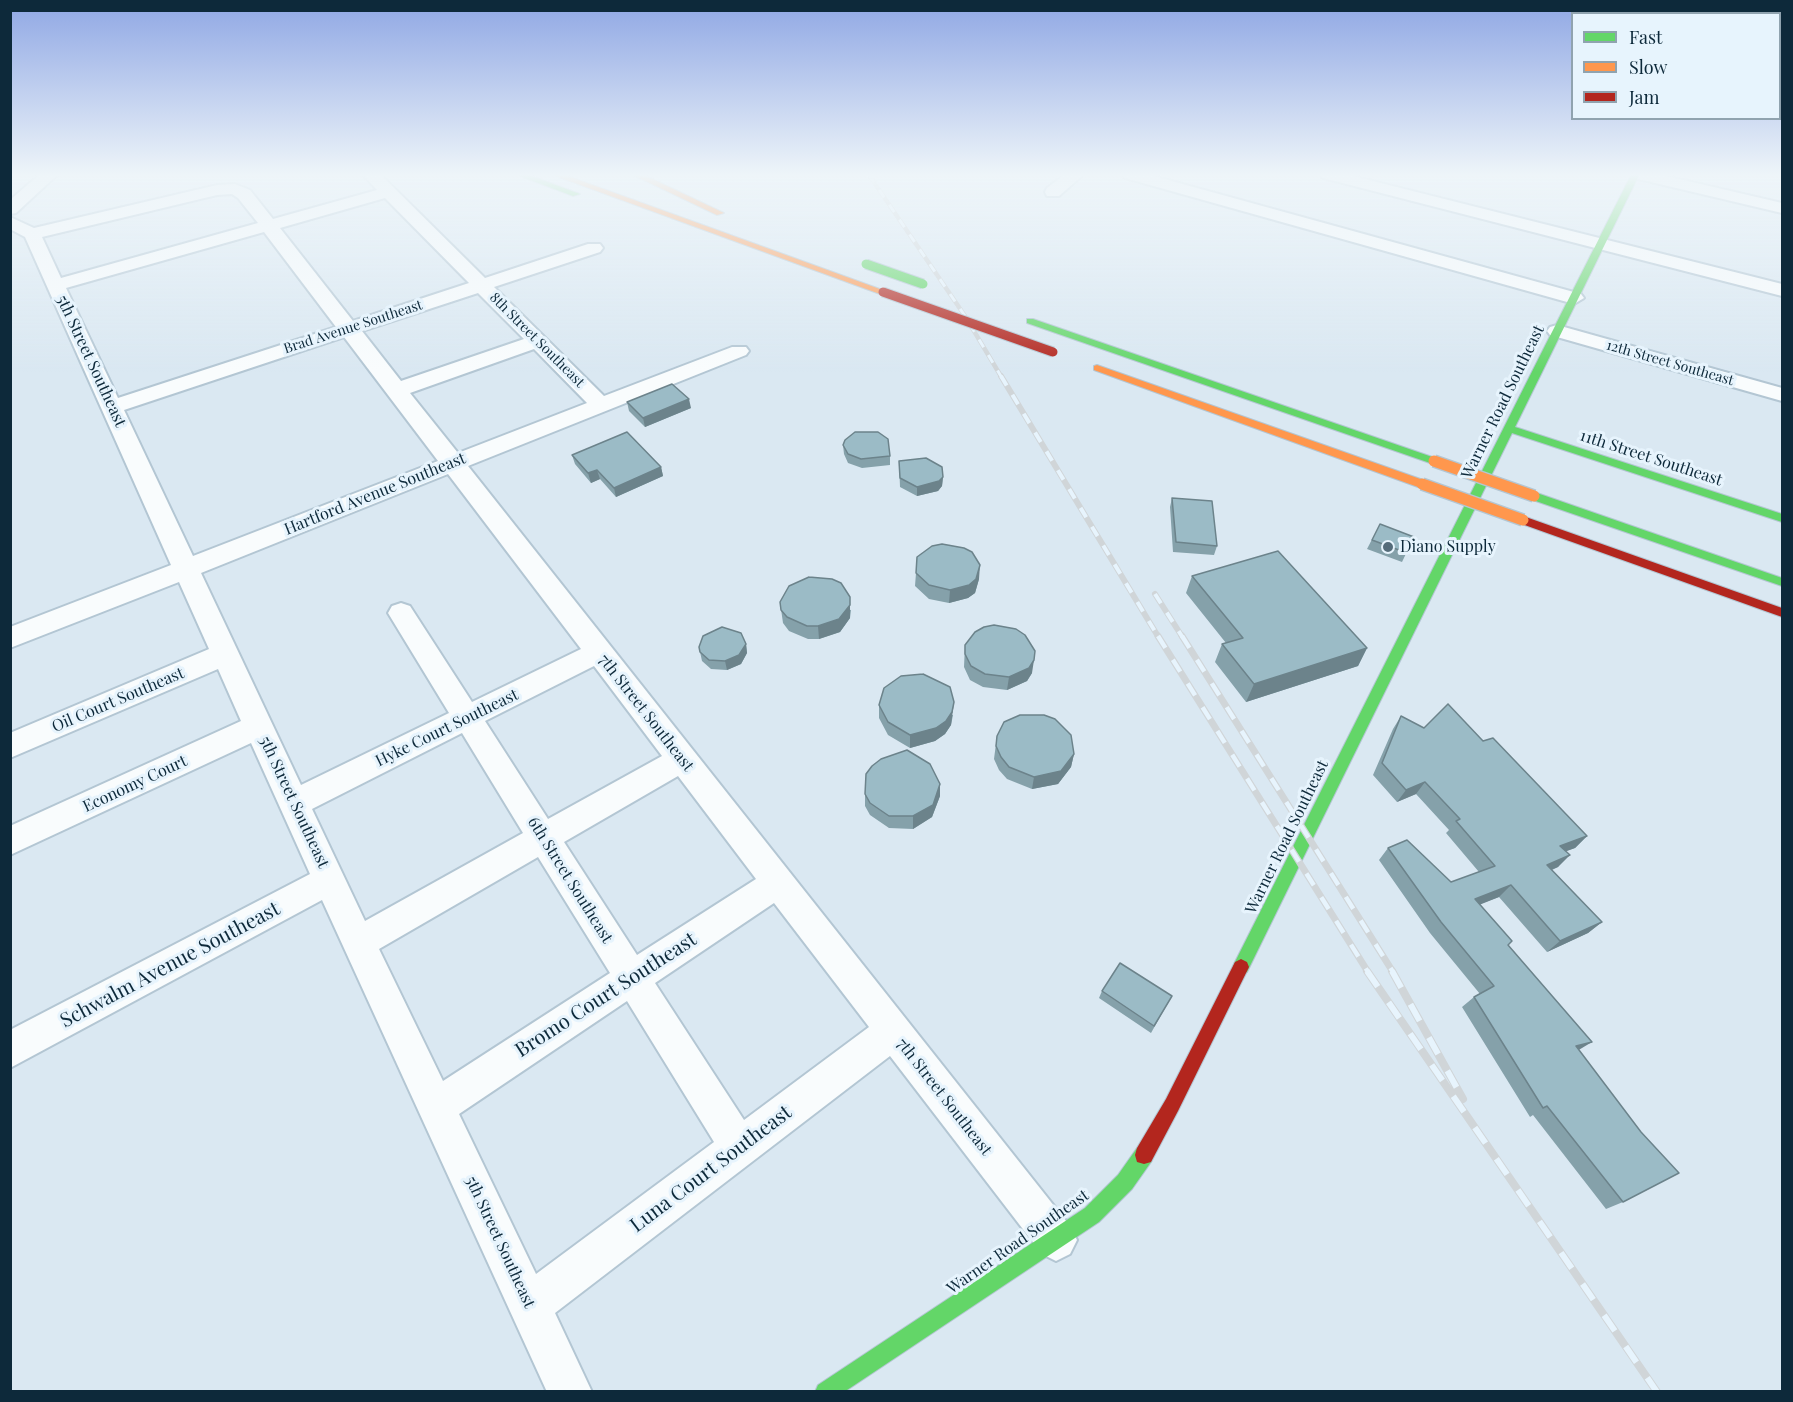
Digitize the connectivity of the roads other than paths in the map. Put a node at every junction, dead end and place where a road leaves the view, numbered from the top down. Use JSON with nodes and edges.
{"nodes":[{"id":1,"x":35,"y":240,"type":"edge"},
{"id":2,"x":215,"y":240,"type":"edge"},
{"id":3,"x":278,"y":240,"type":"edge"},
{"id":4,"x":437,"y":240,"type":"edge"},
{"id":5,"x":729,"y":240,"type":"edge"},
{"id":6,"x":740,"y":240,"type":"edge"},
{"id":7,"x":1380,"y":240,"type":"edge"},
{"id":8,"x":1586,"y":240,"type":"edge"},
{"id":9,"x":1602,"y":240,"type":"edge"},
{"id":10,"x":1600,"y":244,"type":"junction"},
{"id":11,"x":594,"y":248,"type":"dead end"},
{"id":12,"x":778,"y":254,"type":"junction"},
{"id":13,"x":861,"y":262,"type":"dead end"},
{"id":14,"x":56,"y":285,"type":"junction"},
{"id":15,"x":482,"y":285,"type":"junction"},
{"id":16,"x":932,"y":286,"type":"dead end"},
{"id":17,"x":1782,"y":290,"type":"edge"},
{"id":18,"x":1574,"y":298,"type":"junction"},
{"id":19,"x":1024,"y":319,"type":"dead end"},
{"id":20,"x":349,"y":329,"type":"junction"},
{"id":21,"x":1557,"y":331,"type":"junction"},
{"id":22,"x":538,"y":341,"type":"junction"},
{"id":23,"x":739,"y":351,"type":"dead end"},
{"id":24,"x":1058,"y":354,"type":"dead end"},
{"id":25,"x":1085,"y":364,"type":"dead end"},
{"id":26,"x":397,"y":390,"type":"junction"},
{"id":27,"x":1782,"y":395,"type":"edge"},
{"id":28,"x":601,"y":405,"type":"junction"},
{"id":29,"x":112,"y":407,"type":"junction"},
{"id":30,"x":1509,"y":429,"type":"junction"},
{"id":31,"x":452,"y":464,"type":"junction"},
{"id":32,"x":1782,"y":518,"type":"edge"},
{"id":33,"x":186,"y":568,"type":"junction"},
{"id":34,"x":1782,"y":582,"type":"edge"},
{"id":35,"x":401,"y":613,"type":"dead end"},
{"id":36,"x":1782,"y":613,"type":"edge"},
{"id":37,"x":10,"y":638,"type":"edge"},
{"id":38,"x":599,"y":652,"type":"junction"},
{"id":39,"x":225,"y":654,"type":"junction"},
{"id":40,"x":468,"y":718,"type":"junction"},
{"id":41,"x":259,"y":726,"type":"junction"},
{"id":42,"x":10,"y":746,"type":"edge"},
{"id":43,"x":682,"y":759,"type":"junction"},
{"id":44,"x":294,"y":803,"type":"junction"},
{"id":45,"x":543,"y":838,"type":"junction"},
{"id":46,"x":10,"y":841,"type":"edge"},
{"id":47,"x":329,"y":880,"type":"junction"},
{"id":48,"x":777,"y":883,"type":"junction"},
{"id":49,"x":359,"y":942,"type":"junction"},
{"id":50,"x":632,"y":978,"type":"junction"},
{"id":51,"x":892,"y":1032,"type":"junction"},
{"id":52,"x":10,"y":1050,"type":"edge"},
{"id":53,"x":436,"y":1107,"type":"junction"},
{"id":54,"x":740,"y":1147,"type":"junction"},
{"id":55,"x":1056,"y":1240,"type":"junction"},
{"id":56,"x":529,"y":1306,"type":"junction"},
{"id":57,"x":570,"y":1392,"type":"edge"},
{"id":58,"x":825,"y":1392,"type":"edge"}],
"edges":[{"from":1,"to":14,"type":"street","name":"5th Street Southeast"},
{"from":2,"to":14,"type":"street"},
{"from":3,"to":20,"type":"street","name":"7th Street Southeast"},
{"from":4,"to":15,"type":"street","name":"8th Street Southeast"},
{"from":5,"to":12,"type":"main road"},
{"from":6,"to":12,"type":"main road"},
{"from":7,"to":18,"type":"street"},
{"from":8,"to":10,"type":"street"},
{"from":9,"to":10,"type":"main road","name":"Warner Road Southeast"},
{"from":10,"to":17,"type":"street"},
{"from":10,"to":18,"type":"main road","name":"Warner Road Southeast"},
{"from":11,"to":15,"type":"street","name":"Brad Avenue Southeast"},
{"from":12,"to":24,"type":"main road","bridge":true},
{"from":13,"to":16,"type":"main road","bridge":true},
{"from":14,"to":29,"type":"street","name":"5th Street Southeast"},
{"from":15,"to":20,"type":"street","name":"Brad Avenue Southeast"},
{"from":15,"to":22,"type":"street","name":"8th Street Southeast"},
{"from":18,"to":21,"type":"main road","name":"Warner Road Southeast"},
{"from":19,"to":34,"type":"main road","bridge":true},
{"from":20,"to":26,"type":"street","name":"7th Street Southeast"},
{"from":20,"to":29,"type":"street","name":"Brad Avenue Southeast"},
{"from":21,"to":27,"type":"street","name":"12th Street Southeast"},
{"from":21,"to":30,"type":"main road","name":"Warner Road Southeast"},
{"from":22,"to":26,"type":"street"},
{"from":22,"to":28,"type":"street","name":"8th Street Southeast"},
{"from":23,"to":28,"type":"street","name":"Hartford Avenue Southeast"},
{"from":25,"to":36,"type":"main road","bridge":true},
{"from":26,"to":31,"type":"street","name":"7th Street Southeast"},
{"from":28,"to":31,"type":"street","name":"Hartford Avenue Southeast"},
{"from":29,"to":33,"type":"street","name":"5th Street Southeast"},
{"from":30,"to":32,"type":"main road","name":"11th Street Southeast"},
{"from":30,"to":55,"type":"main road","name":"Warner Road Southeast"},
{"from":31,"to":33,"type":"street","name":"Hartford Avenue Southeast"},
{"from":31,"to":38,"type":"street","name":"7th Street Southeast"},
{"from":33,"to":37,"type":"street","name":"Hartford Avenue Southeast"},
{"from":33,"to":39,"type":"street","name":"5th Street Southeast"},
{"from":35,"to":40,"type":"street","name":"6th Street Southeast"},
{"from":38,"to":40,"type":"street","name":"Hyke Court Southeast"},
{"from":38,"to":43,"type":"street","name":"7th Street Southeast"},
{"from":39,"to":41,"type":"street","name":"5th Street Southeast"},
{"from":39,"to":42,"type":"street","name":"Oil Court Southeast"},
{"from":40,"to":44,"type":"street","name":"Hyke Court Southeast"},
{"from":40,"to":45,"type":"street","name":"6th Street Southeast"},
{"from":41,"to":44,"type":"street","name":"5th Street Southeast"},
{"from":41,"to":46,"type":"street","name":"Economy Court"},
{"from":43,"to":45,"type":"street"},
{"from":43,"to":48,"type":"street","name":"7th Street Southeast"},
{"from":44,"to":47,"type":"street","name":"5th Street Southeast"},
{"from":45,"to":49,"type":"street"},
{"from":45,"to":50,"type":"street","name":"6th Street Southeast"},
{"from":47,"to":49,"type":"street","name":"5th Street Southeast"},
{"from":47,"to":52,"type":"street","name":"Schwalm Avenue Southeast"},
{"from":48,"to":50,"type":"street","name":"Bromo Court Southeast"},
{"from":48,"to":51,"type":"street","name":"7th Street Southeast"},
{"from":49,"to":53,"type":"street","name":"5th Street Southeast"},
{"from":50,"to":53,"type":"street","name":"Bromo Court Southeast"},
{"from":50,"to":54,"type":"street","name":"6th Street Southeast"},
{"from":51,"to":54,"type":"street","name":"Luna Court Southeast"},
{"from":51,"to":55,"type":"street","name":"7th Street Southeast"},
{"from":53,"to":56,"type":"street","name":"5th Street Southeast"},
{"from":54,"to":56,"type":"street","name":"Luna Court Southeast"},
{"from":55,"to":58,"type":"main road","name":"Warner Road Southeast"},
{"from":56,"to":57,"type":"street","name":"5th Street Southeast"}]}
